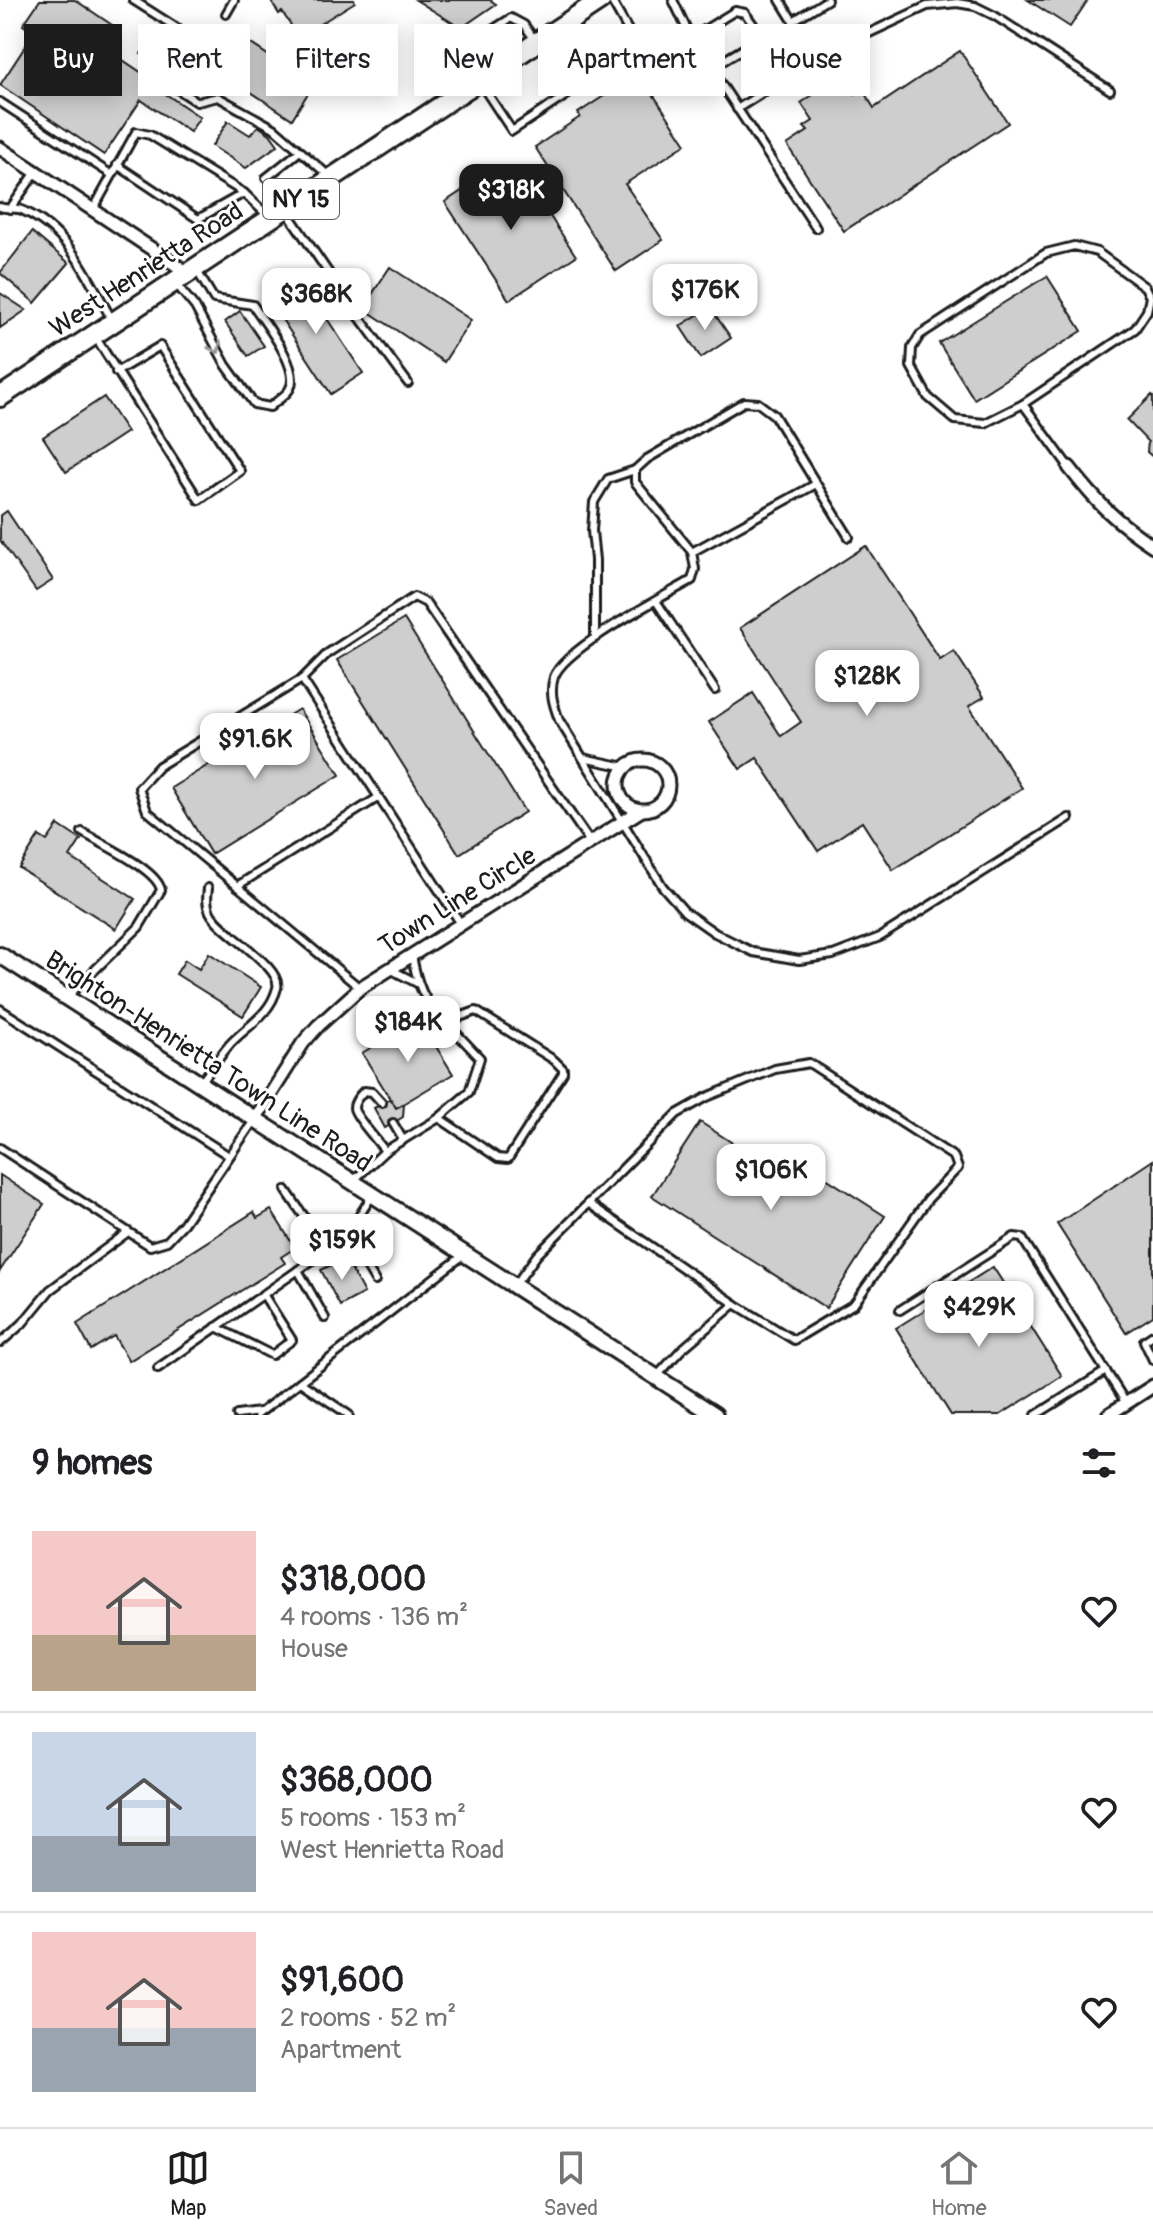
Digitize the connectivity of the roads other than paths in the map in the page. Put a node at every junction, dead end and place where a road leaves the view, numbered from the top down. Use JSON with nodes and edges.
{"nodes":[{"id":1,"x":133,"y":0,"type":"edge"},
{"id":2,"x":234,"y":0,"type":"edge"},
{"id":3,"x":601,"y":0,"type":"edge"},
{"id":4,"x":611,"y":0,"type":"edge"},
{"id":5,"x":673,"y":0,"type":"edge"},
{"id":6,"x":780,"y":0,"type":"edge"},
{"id":7,"x":827,"y":0,"type":"edge"},
{"id":8,"x":226,"y":14,"type":"dead end"},
{"id":9,"x":171,"y":24,"type":"edge"},
{"id":10,"x":502,"y":24,"type":"edge"},
{"id":11,"x":684,"y":24,"type":"edge"},
{"id":12,"x":714,"y":24,"type":"edge"},
{"id":13,"x":753,"y":24,"type":"edge"},
{"id":14,"x":870,"y":33,"type":"edge"},
{"id":15,"x":537,"y":43,"type":"junction"},
{"id":16,"x":522,"y":53,"type":"edge"},
{"id":17,"x":725,"y":90,"type":"edge"},
{"id":18,"x":1110,"y":90,"type":"dead end"},
{"id":19,"x":188,"y":96,"type":"edge"},
{"id":20,"x":456,"y":96,"type":"edge"},
{"id":21,"x":489,"y":96,"type":"edge"},
{"id":22,"x":757,"y":96,"type":"edge"},
{"id":23,"x":0,"y":102,"type":"edge"},
{"id":24,"x":737,"y":109,"type":"junction"},
{"id":25,"x":0,"y":148,"type":"edge"},
{"id":26,"x":300,"y":151,"type":"junction"},
{"id":27,"x":117,"y":165,"type":"junction"},
{"id":28,"x":36,"y":172,"type":"junction"},
{"id":29,"x":112,"y":175,"type":"junction"},
{"id":30,"x":266,"y":178,"type":"dead end"},
{"id":31,"x":331,"y":179,"type":"junction"},
{"id":32,"x":244,"y":193,"type":"junction"},
{"id":33,"x":0,"y":207,"type":"edge"},
{"id":34,"x":10,"y":209,"type":"junction"},
{"id":35,"x":93,"y":210,"type":"junction"},
{"id":36,"x":278,"y":214,"type":"junction"},
{"id":37,"x":816,"y":228,"type":"dead end"},
{"id":38,"x":186,"y":275,"type":"junction"},
{"id":39,"x":113,"y":323,"type":"junction"},
{"id":40,"x":95,"y":335,"type":"junction"},
{"id":41,"x":116,"y":372,"type":"junction"},
{"id":42,"x":408,"y":383,"type":"dead end"},
{"id":43,"x":0,"y":397,"type":"edge"},
{"id":44,"x":1023,"y":404,"type":"junction"},
{"id":45,"x":1069,"y":467,"type":"joint"},
{"id":46,"x":635,"y":470,"type":"junction"},
{"id":47,"x":816,"y":484,"type":"junction"},
{"id":48,"x":849,"y":537,"type":"dead end"},
{"id":49,"x":1153,"y":546,"type":"edge"},
{"id":50,"x":692,"y":552,"type":"junction"},
{"id":51,"x":656,"y":601,"type":"junction"},
{"id":52,"x":595,"y":638,"type":"junction"},
{"id":53,"x":302,"y":679,"type":"junction"},
{"id":54,"x":715,"y":690,"type":"dead end"},
{"id":55,"x":583,"y":758,"type":"junction"},
{"id":56,"x":626,"y":767,"type":"junction"},
{"id":57,"x":379,"y":797,"type":"junction"},
{"id":58,"x":640,"y":811,"type":"junction"},
{"id":59,"x":1069,"y":818,"type":"dead end"},
{"id":60,"x":622,"y":822,"type":"junction"},
{"id":61,"x":82,"y":832,"type":"dead end"},
{"id":62,"x":590,"y":842,"type":"junction"},
{"id":63,"x":237,"y":886,"type":"junction"},
{"id":64,"x":208,"y":888,"type":"dead end"},
{"id":65,"x":461,"y":924,"type":"junction"},
{"id":66,"x":0,"y":955,"type":"edge"},
{"id":67,"x":412,"y":955,"type":"junction"},
{"id":68,"x":390,"y":969,"type":"junction"},
{"id":69,"x":417,"y":983,"type":"junction"},
{"id":70,"x":360,"y":988,"type":"junction"},
{"id":71,"x":66,"y":998,"type":"junction"},
{"id":72,"x":0,"y":1009,"type":"edge"},
{"id":73,"x":446,"y":1022,"type":"junction"},
{"id":74,"x":200,"y":1084,"type":"junction"},
{"id":75,"x":382,"y":1103,"type":"dead end"},
{"id":76,"x":439,"y":1118,"type":"junction"},
{"id":77,"x":255,"y":1119,"type":"junction"},
{"id":78,"x":393,"y":1123,"type":"dead end"},
{"id":79,"x":403,"y":1140,"type":"junction"},
{"id":80,"x":0,"y":1148,"type":"edge"},
{"id":81,"x":385,"y":1151,"type":"junction"},
{"id":82,"x":229,"y":1156,"type":"junction"},
{"id":83,"x":352,"y":1182,"type":"junction"},
{"id":84,"x":286,"y":1190,"type":"dead end"},
{"id":85,"x":373,"y":1194,"type":"junction"},
{"id":86,"x":588,"y":1203,"type":"junction"},
{"id":87,"x":128,"y":1232,"type":"junction"},
{"id":88,"x":346,"y":1232,"type":"junction"},
{"id":89,"x":327,"y":1250,"type":"junction"},
{"id":90,"x":465,"y":1254,"type":"junction"},
{"id":91,"x":298,"y":1270,"type":"junction"},
{"id":92,"x":375,"y":1281,"type":"dead end"},
{"id":93,"x":514,"y":1286,"type":"junction"},
{"id":94,"x":263,"y":1294,"type":"junction"},
{"id":95,"x":735,"y":1304,"type":"junction"},
{"id":96,"x":900,"y":1310,"type":"dead end"},
{"id":97,"x":325,"y":1318,"type":"dead end"},
{"id":98,"x":216,"y":1327,"type":"junction"},
{"id":99,"x":1153,"y":1335,"type":"edge"},
{"id":100,"x":0,"y":1343,"type":"edge"},
{"id":101,"x":1153,"y":1360,"type":"edge"},
{"id":102,"x":158,"y":1368,"type":"dead end"},
{"id":103,"x":1106,"y":1371,"type":"junction"},
{"id":104,"x":656,"y":1377,"type":"junction"},
{"id":105,"x":300,"y":1382,"type":"junction"},
{"id":106,"x":1153,"y":1386,"type":"edge"},
{"id":107,"x":1126,"y":1403,"type":"junction"},
{"id":108,"x":260,"y":1413,"type":"edge"},
{"id":109,"x":237,"y":1415,"type":"edge"},
{"id":110,"x":349,"y":1415,"type":"edge"},
{"id":111,"x":715,"y":1415,"type":"edge"},
{"id":112,"x":1036,"y":1415,"type":"edge"},
{"id":113,"x":1108,"y":1415,"type":"edge"}],
"edges":[{"from":1,"to":9,"type":"lane"},
{"from":2,"to":8,"type":"lane"},
{"from":3,"to":15,"type":"main road","name":"West Henrietta Road","number":"NY 15"},
{"from":4,"to":21,"type":"lane"},
{"from":5,"to":11,"type":"lane"},
{"from":6,"to":7,"type":"lane"},
{"from":10,"to":15,"type":"lane"},
{"from":12,"to":13,"type":"lane"},
{"from":14,"to":18,"type":"lane"},
{"from":15,"to":16,"type":"main road","name":"West Henrietta Road","number":"NY 15"},
{"from":17,"to":24,"type":"lane"},
{"from":19,"to":26,"type":"lane"},
{"from":20,"to":31,"type":"main road","name":"West Henrietta Road","number":"NY 15"},
{"from":22,"to":24,"type":"lane"},
{"from":23,"to":29,"type":"lane"},
{"from":24,"to":37,"type":"lane"},
{"from":25,"to":28,"type":"street"},
{"from":26,"to":30,"type":"lane"},
{"from":26,"to":31,"type":"lane"},
{"from":27,"to":29,"type":"lane"},
{"from":27,"to":32,"type":"lane"},
{"from":27,"to":32,"type":"lane"},
{"from":28,"to":34,"type":"lane"},
{"from":28,"to":35,"type":"street"},
{"from":29,"to":35,"type":"lane"},
{"from":31,"to":36,"type":"main road","name":"West Henrietta Road","number":"NY 15"},
{"from":32,"to":36,"type":"lane"},
{"from":33,"to":34,"type":"lane"},
{"from":34,"to":39,"type":"lane"},
{"from":35,"to":38,"type":"street"},
{"from":36,"to":38,"type":"main road","name":"West Henrietta Road","number":"NY 15"},
{"from":36,"to":42,"type":"lane"},
{"from":38,"to":38,"type":"lane","one_way":true},
{"from":38,"to":39,"type":"main road","name":"West Henrietta Road","number":"NY 15"},
{"from":39,"to":40,"type":"main road","name":"West Henrietta Road","number":"NY 15"},
{"from":40,"to":41,"type":"lane"},
{"from":40,"to":43,"type":"main road","name":"West Henrietta Road","number":"NY 15"},
{"from":41,"to":41,"type":"lane"},
{"from":44,"to":44,"type":"lane"},
{"from":44,"to":45,"type":"lane"},
{"from":45,"to":49,"type":"street"},
{"from":46,"to":47,"type":"lane"},
{"from":46,"to":50,"type":"lane"},
{"from":46,"to":52,"type":"lane"},
{"from":47,"to":48,"type":"lane"},
{"from":47,"to":50,"type":"lane"},
{"from":50,"to":51,"type":"lane"},
{"from":51,"to":52,"type":"lane"},
{"from":51,"to":54,"type":"lane"},
{"from":52,"to":55,"type":"lane"},
{"from":53,"to":57,"type":"lane"},
{"from":53,"to":62,"type":"lane"},
{"from":53,"to":63,"type":"lane"},
{"from":55,"to":56,"type":"lane"},
{"from":55,"to":60,"type":"lane"},
{"from":56,"to":58,"type":"street"},
{"from":56,"to":58,"type":"street","name":"Town Line Circle"},
{"from":57,"to":63,"type":"lane"},
{"from":57,"to":65,"type":"lane"},
{"from":58,"to":60,"type":"street","name":"Town Line Circle"},
{"from":59,"to":60,"type":"lane"},
{"from":60,"to":62,"type":"street","name":"Town Line Circle"},
{"from":61,"to":71,"type":"lane"},
{"from":62,"to":65,"type":"street","name":"Town Line Circle"},
{"from":63,"to":70,"type":"lane"},
{"from":64,"to":74,"type":"lane"},
{"from":65,"to":67,"type":"street","name":"Town Line Circle"},
{"from":66,"to":71,"type":"street","name":"Brighton-Henrietta Town Line Road"},
{"from":67,"to":68,"type":"street","name":"Town Line Circle"},
{"from":67,"to":69,"type":"lane"},
{"from":68,"to":69,"type":"lane"},
{"from":68,"to":70,"type":"street","name":"Town Line Circle"},
{"from":69,"to":73,"type":"lane"},
{"from":70,"to":77,"type":"street","name":"Town Line Circle"},
{"from":71,"to":74,"type":"street","name":"Brighton-Henrietta Town Line Road"},
{"from":72,"to":82,"type":"lane"},
{"from":73,"to":76,"type":"lane"},
{"from":73,"to":76,"type":"lane"},
{"from":74,"to":77,"type":"street","name":"Brighton-Henrietta Town Line Road"},
{"from":75,"to":81,"type":"lane"},
{"from":76,"to":79,"type":"lane"},
{"from":77,"to":82,"type":"lane"},
{"from":77,"to":83,"type":"street","name":"Brighton-Henrietta Town Line Road"},
{"from":78,"to":79,"type":"lane"},
{"from":79,"to":81,"type":"lane"},
{"from":80,"to":87,"type":"lane"},
{"from":81,"to":83,"type":"lane"},
{"from":82,"to":87,"type":"lane"},
{"from":83,"to":85,"type":"street","name":"Brighton-Henrietta Town Line Road"},
{"from":84,"to":89,"type":"lane"},
{"from":85,"to":88,"type":"lane"},
{"from":85,"to":90,"type":"street","name":"Brighton-Henrietta Town Line Road"},
{"from":86,"to":93,"type":"lane"},
{"from":86,"to":95,"type":"lane"},
{"from":86,"to":95,"type":"lane"},
{"from":87,"to":100,"type":"lane"},
{"from":88,"to":89,"type":"lane"},
{"from":88,"to":92,"type":"lane"},
{"from":89,"to":91,"type":"lane"},
{"from":90,"to":93,"type":"street","name":"Brighton-Henrietta Town Line Road"},
{"from":90,"to":105,"type":"lane"},
{"from":91,"to":94,"type":"lane"},
{"from":91,"to":97,"type":"lane"},
{"from":93,"to":104,"type":"street","name":"Brighton-Henrietta Town Line Road"},
{"from":94,"to":98,"type":"lane"},
{"from":94,"to":98,"type":"lane"},
{"from":95,"to":104,"type":"lane"},
{"from":96,"to":103,"type":"lane"},
{"from":98,"to":102,"type":"lane"},
{"from":99,"to":101,"type":"lane"},
{"from":103,"to":107,"type":"lane"},
{"from":103,"to":112,"type":"lane"},
{"from":104,"to":111,"type":"street","name":"Brighton-Henrietta Town Line Road"},
{"from":105,"to":108,"type":"lane"},
{"from":105,"to":110,"type":"lane"},
{"from":106,"to":107,"type":"street"},
{"from":107,"to":113,"type":"street"},
{"from":108,"to":109,"type":"lane"}]}
